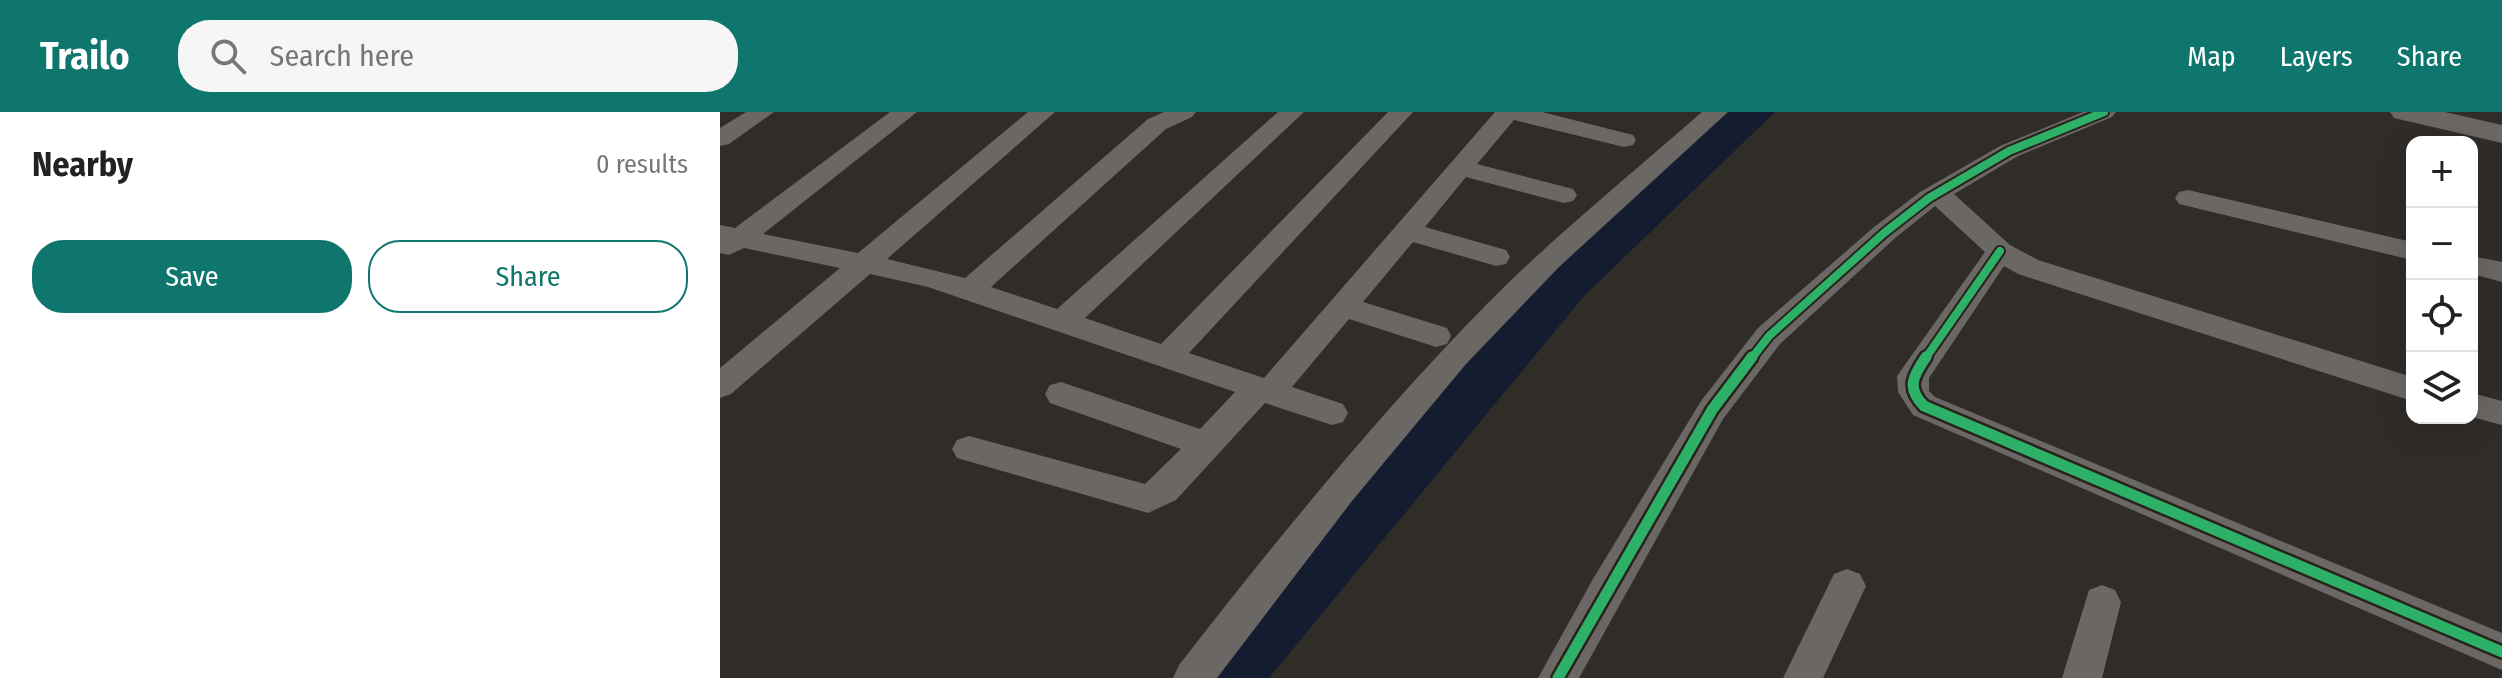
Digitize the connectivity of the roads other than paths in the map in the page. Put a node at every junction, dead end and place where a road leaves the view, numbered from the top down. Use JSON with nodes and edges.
{"nodes":[{"id":1,"x":762,"y":112,"type":"edge"},
{"id":2,"x":905,"y":112,"type":"edge"},
{"id":3,"x":1043,"y":112,"type":"edge"},
{"id":4,"x":1184,"y":112,"type":"edge"},
{"id":5,"x":1292,"y":112,"type":"edge"},
{"id":6,"x":1401,"y":112,"type":"edge"},
{"id":7,"x":1510,"y":112,"type":"edge"},
{"id":8,"x":1716,"y":112,"type":"edge"},
{"id":9,"x":2104,"y":112,"type":"edge"},
{"id":10,"x":2405,"y":112,"type":"edge"},
{"id":11,"x":2502,"y":134,"type":"edge"},
{"id":12,"x":720,"y":139,"type":"edge"},
{"id":13,"x":1624,"y":140,"type":"dead end"},
{"id":14,"x":1461,"y":168,"type":"junction"},
{"id":15,"x":1937,"y":193,"type":"junction"},
{"id":16,"x":1564,"y":195,"type":"dead end"},
{"id":17,"x":2188,"y":198,"type":"dead end"},
{"id":18,"x":1407,"y":231,"type":"junction"},
{"id":19,"x":726,"y":241,"type":"edge"},
{"id":20,"x":2406,"y":250,"type":"edge"},
{"id":21,"x":2000,"y":251,"type":"junction"},
{"id":22,"x":1496,"y":257,"type":"dead end"},
{"id":23,"x":865,"y":264,"type":"junction"},
{"id":24,"x":2478,"y":266,"type":"edge"},
{"id":25,"x":2502,"y":272,"type":"edge"},
{"id":26,"x":970,"y":290,"type":"junction"},
{"id":27,"x":1343,"y":306,"type":"junction"},
{"id":28,"x":1062,"y":322,"type":"junction"},
{"id":29,"x":1436,"y":336,"type":"dead end"},
{"id":30,"x":1167,"y":357,"type":"junction"},
{"id":31,"x":720,"y":386,"type":"edge"},
{"id":32,"x":2406,"y":387,"type":"edge"},
{"id":33,"x":1264,"y":390,"type":"junction"},
{"id":34,"x":1061,"y":394,"type":"dead end"},
{"id":35,"x":2478,"y":407,"type":"edge"},
{"id":36,"x":1332,"y":413,"type":"dead end"},
{"id":37,"x":2502,"y":413,"type":"edge"},
{"id":38,"x":1207,"y":445,"type":"junction"},
{"id":39,"x":969,"y":449,"type":"dead end"},
{"id":40,"x":1847,"y":586,"type":"dead end"},
{"id":41,"x":2102,"y":602,"type":"dead end"},
{"id":42,"x":2502,"y":652,"type":"edge"},
{"id":43,"x":1193,"y":678,"type":"edge"},
{"id":44,"x":1558,"y":678,"type":"edge"},
{"id":45,"x":1803,"y":678,"type":"edge"},
{"id":46,"x":2082,"y":678,"type":"edge"}],
"edges":[{"from":1,"to":12,"type":"street"},
{"from":2,"to":19,"type":"street"},
{"from":3,"to":23,"type":"street"},
{"from":4,"to":26,"type":"street"},
{"from":5,"to":28,"type":"street"},
{"from":6,"to":30,"type":"street"},
{"from":7,"to":13,"type":"street"},
{"from":7,"to":14,"type":"street"},
{"from":8,"to":43,"type":"street"},
{"from":9,"to":15,"type":"street"},
{"from":10,"to":11,"type":"street"},
{"from":14,"to":16,"type":"street"},
{"from":14,"to":18,"type":"street"},
{"from":15,"to":21,"type":"street"},
{"from":15,"to":44,"type":"street"},
{"from":17,"to":20,"type":"street"},
{"from":18,"to":22,"type":"street"},
{"from":18,"to":27,"type":"street"},
{"from":19,"to":23,"type":"street"},
{"from":21,"to":32,"type":"street"},
{"from":21,"to":42,"type":"street"},
{"from":23,"to":26,"type":"street"},
{"from":23,"to":31,"type":"street"},
{"from":24,"to":25,"type":"street"},
{"from":26,"to":28,"type":"street"},
{"from":27,"to":29,"type":"street"},
{"from":27,"to":33,"type":"street"},
{"from":28,"to":30,"type":"street"},
{"from":30,"to":33,"type":"street"},
{"from":33,"to":36,"type":"street"},
{"from":33,"to":38,"type":"street"},
{"from":34,"to":38,"type":"street"},
{"from":35,"to":37,"type":"street"},
{"from":38,"to":39,"type":"street"},
{"from":40,"to":45,"type":"street"},
{"from":41,"to":46,"type":"street"}]}
